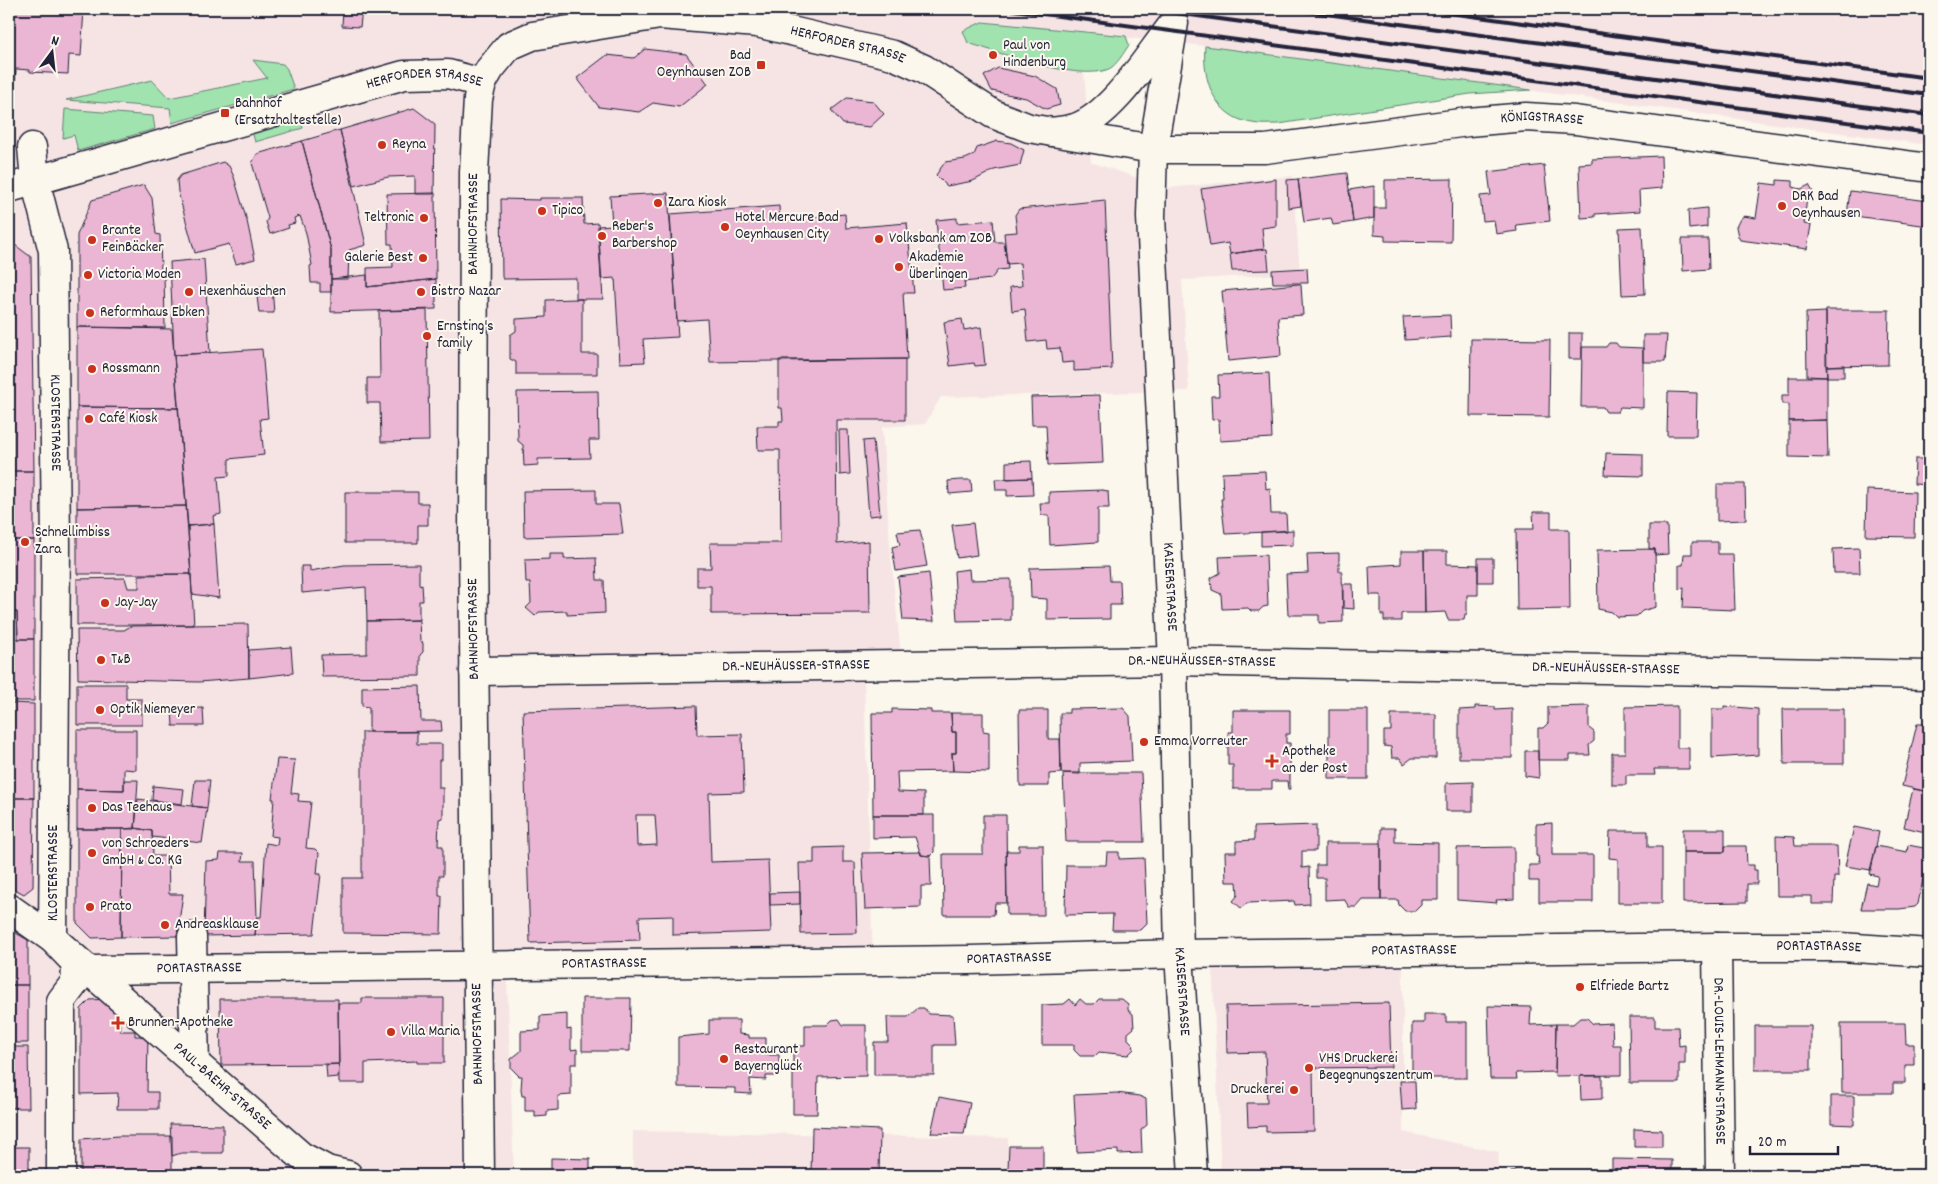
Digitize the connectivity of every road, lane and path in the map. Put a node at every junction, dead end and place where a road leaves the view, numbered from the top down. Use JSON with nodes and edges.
{"nodes":[{"id":1,"x":1177,"y":16,"type":"edge"},
{"id":2,"x":482,"y":83,"type":"junction"},
{"id":3,"x":1048,"y":133,"type":"junction"},
{"id":4,"x":32,"y":147,"type":"dead end"},
{"id":5,"x":1153,"y":149,"type":"junction"},
{"id":6,"x":1929,"y":168,"type":"edge"},
{"id":7,"x":35,"y":180,"type":"junction"},
{"id":8,"x":9,"y":188,"type":"edge"},
{"id":9,"x":1173,"y":661,"type":"junction"},
{"id":10,"x":474,"y":671,"type":"junction"},
{"id":11,"x":1929,"y":675,"type":"edge"},
{"id":12,"x":9,"y":908,"type":"edge"},
{"id":13,"x":192,"y":937,"type":"dead end"},
{"id":14,"x":53,"y":939,"type":"junction"},
{"id":15,"x":1717,"y":946,"type":"junction"},
{"id":16,"x":1929,"y":953,"type":"edge"},
{"id":17,"x":1179,"y":954,"type":"junction"},
{"id":18,"x":478,"y":966,"type":"junction"},
{"id":19,"x":89,"y":970,"type":"junction"},
{"id":20,"x":192,"y":970,"type":"junction"},
{"id":21,"x":195,"y":1065,"type":"junction"},
{"id":22,"x":62,"y":1175,"type":"edge"},
{"id":23,"x":348,"y":1175,"type":"edge"},
{"id":24,"x":480,"y":1175,"type":"edge"},
{"id":25,"x":1193,"y":1175,"type":"edge"},
{"id":26,"x":1720,"y":1175,"type":"edge"}],
"edges":[{"from":1,"to":3,"type":"street","name":"HERFORDER STRASSE"},
{"from":1,"to":5,"type":"street","name":"HERFORDER STRASSE"},
{"from":2,"to":3,"type":"street","name":"HERFORDER STRASSE"},
{"from":2,"to":7,"type":"street","name":"HERFORDER STRASSE"},
{"from":2,"to":10,"type":"street","name":"BAHNHOFSTRASSE"},
{"from":3,"to":5,"type":"street","name":"HERFORDER STRASSE"},
{"from":4,"to":7,"type":"street","name":"KLOSTERSTRASSE"},
{"from":5,"to":6,"type":"street","name":"KÖNIGSTRASSE"},
{"from":5,"to":9,"type":"street","name":"KAISERSTRASSE"},
{"from":7,"to":8,"type":"street","name":"HERFORDER STRASSE"},
{"from":7,"to":14,"type":"street","name":"KLOSTERSTRASSE"},
{"from":9,"to":10,"type":"street","name":"DR.-NEUHÄUSSER-STRASSE"},
{"from":9,"to":11,"type":"street","name":"DR.-NEUHÄUSSER-STRASSE"},
{"from":9,"to":17,"type":"street","name":"KAISERSTRASSE"},
{"from":10,"to":18,"type":"street","name":"BAHNHOFSTRASSE"},
{"from":12,"to":14,"type":"street","name":"PAUL-BAEHR-STRASSE"},
{"from":13,"to":20,"type":"street"},
{"from":14,"to":19,"type":"street","name":"PAUL-BAEHR-STRASSE"},
{"from":14,"to":22,"type":"street","name":"KLOSTERSTRASSE"},
{"from":15,"to":16,"type":"street","name":"PORTASTRASSE"},
{"from":15,"to":17,"type":"street","name":"PORTASTRASSE"},
{"from":15,"to":26,"type":"street","name":"DR.-LOUIS-LEHMANN-STRASSE"},
{"from":17,"to":18,"type":"street","name":"PORTASTRASSE"},
{"from":17,"to":25,"type":"street","name":"KAISERSTRASSE"},
{"from":18,"to":20,"type":"street","name":"PORTASTRASSE"},
{"from":18,"to":24,"type":"street","name":"BAHNHOFSTRASSE"},
{"from":19,"to":20,"type":"street","name":"PORTASTRASSE"},
{"from":19,"to":21,"type":"street","name":"PAUL-BAEHR-STRASSE"},
{"from":20,"to":21,"type":"street"},
{"from":21,"to":23,"type":"street","name":"PAUL-BAEHR-STRASSE"}]}
